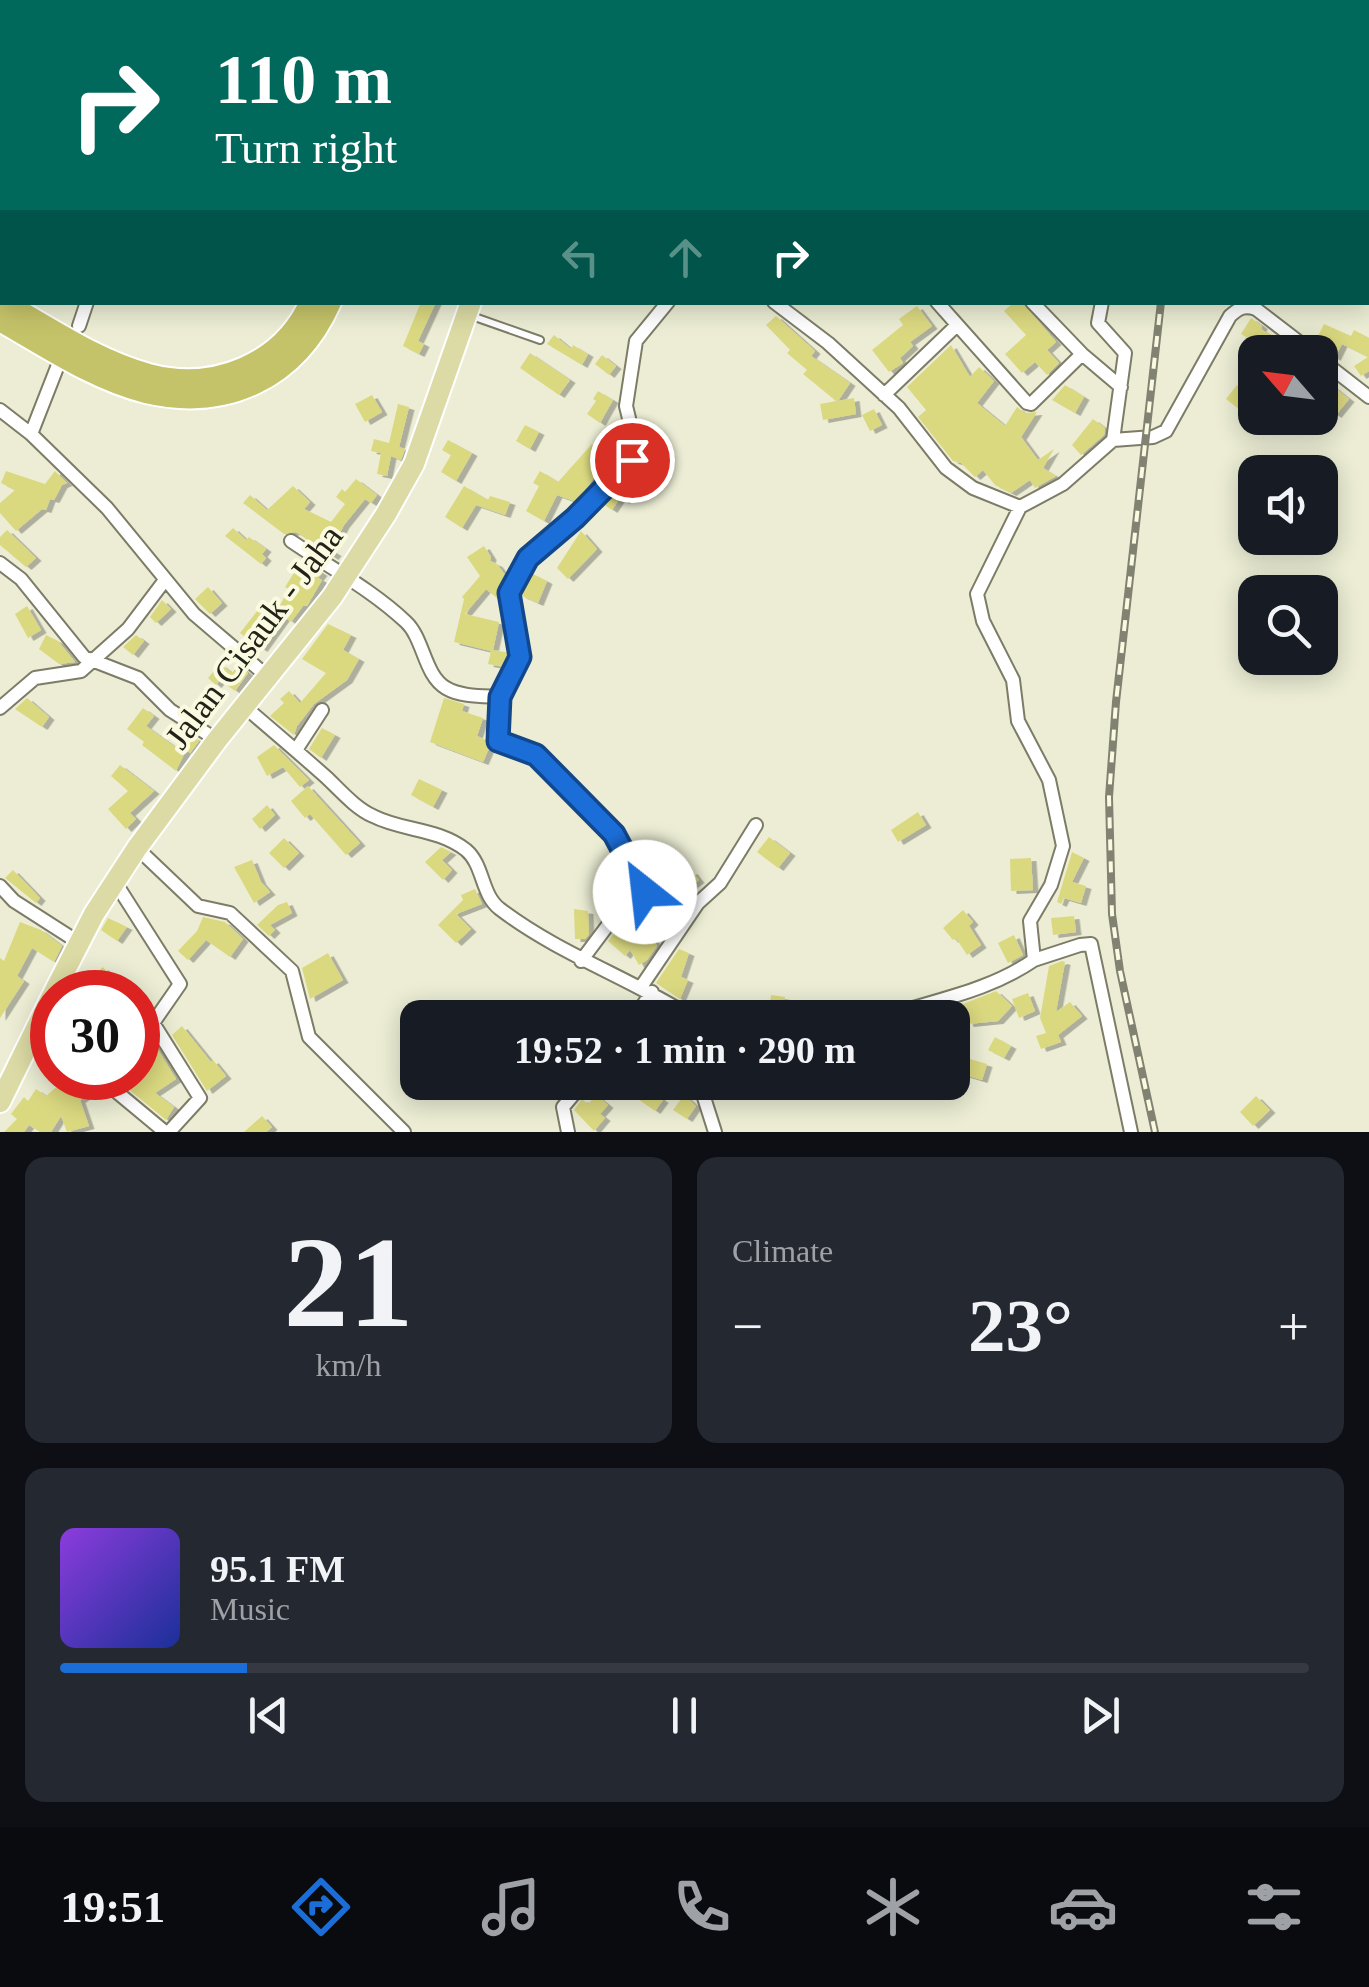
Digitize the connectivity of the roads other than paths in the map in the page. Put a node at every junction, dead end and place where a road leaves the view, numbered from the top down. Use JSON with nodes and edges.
{"nodes":[{"id":1,"x":7,"y":305,"type":"edge"},
{"id":2,"x":88,"y":305,"type":"edge"},
{"id":3,"x":309,"y":305,"type":"edge"},
{"id":4,"x":329,"y":305,"type":"edge"},
{"id":5,"x":666,"y":305,"type":"edge"},
{"id":6,"x":778,"y":305,"type":"edge"},
{"id":7,"x":944,"y":305,"type":"edge"},
{"id":8,"x":1035,"y":305,"type":"edge"},
{"id":9,"x":1101,"y":305,"type":"edge"},
{"id":10,"x":470,"y":309,"type":"edge"},
{"id":11,"x":0,"y":320,"type":"edge"},
{"id":12,"x":957,"y":324,"type":"junction"},
{"id":13,"x":79,"y":326,"type":"dead end"},
{"id":14,"x":1290,"y":335,"type":"edge"},
{"id":15,"x":540,"y":340,"type":"dead end"},
{"id":16,"x":1082,"y":354,"type":"junction"},
{"id":17,"x":58,"y":365,"type":"dead end"},
{"id":18,"x":1338,"y":372,"type":"edge"},
{"id":19,"x":1121,"y":387,"type":"junction"},
{"id":20,"x":1367,"y":392,"type":"edge"},
{"id":21,"x":884,"y":394,"type":"junction"},
{"id":22,"x":0,"y":410,"type":"edge"},
{"id":23,"x":31,"y":434,"type":"junction"},
{"id":24,"x":1113,"y":440,"type":"junction"},
{"id":25,"x":1020,"y":507,"type":"junction"},
{"id":26,"x":291,"y":541,"type":"dead end"},
{"id":27,"x":0,"y":562,"type":"edge"},
{"id":28,"x":345,"y":577,"type":"junction"},
{"id":29,"x":165,"y":580,"type":"junction"},
{"id":30,"x":93,"y":662,"type":"junction"},
{"id":31,"x":268,"y":677,"type":"junction"},
{"id":32,"x":500,"y":697,"type":"junction"},
{"id":33,"x":245,"y":707,"type":"junction"},
{"id":34,"x":0,"y":708,"type":"edge"},
{"id":35,"x":322,"y":710,"type":"dead end"},
{"id":36,"x":217,"y":740,"type":"junction"},
{"id":37,"x":296,"y":750,"type":"junction"},
{"id":38,"x":756,"y":825,"type":"dead end"},
{"id":39,"x":137,"y":848,"type":"junction"},
{"id":40,"x":115,"y":882,"type":"junction"},
{"id":41,"x":0,"y":886,"type":"edge"},
{"id":42,"x":78,"y":942,"type":"junction"},
{"id":43,"x":1034,"y":960,"type":"junction"},
{"id":44,"x":581,"y":961,"type":"junction"},
{"id":45,"x":65,"y":970,"type":"edge"},
{"id":46,"x":646,"y":990,"type":"junction"},
{"id":47,"x":642,"y":1000,"type":"edge"},
{"id":48,"x":663,"y":1000,"type":"edge"},
{"id":49,"x":944,"y":1000,"type":"edge"},
{"id":50,"x":30,"y":1042,"type":"edge"},
{"id":51,"x":8,"y":1063,"type":"edge"},
{"id":52,"x":127,"y":1100,"type":"edge"},
{"id":53,"x":570,"y":1100,"type":"edge"},
{"id":54,"x":705,"y":1100,"type":"edge"},
{"id":55,"x":0,"y":1102,"type":"edge"},
{"id":56,"x":167,"y":1132,"type":"edge"},
{"id":57,"x":404,"y":1132,"type":"edge"},
{"id":58,"x":568,"y":1132,"type":"edge"},
{"id":59,"x":715,"y":1132,"type":"edge"},
{"id":60,"x":1132,"y":1132,"type":"edge"}],
"edges":[{"from":1,"to":3,"type":"highway"},
{"from":2,"to":13,"type":"street"},
{"from":4,"to":11,"type":"highway"},
{"from":5,"to":32,"type":"street"},
{"from":6,"to":21,"type":"street"},
{"from":7,"to":12,"type":"street"},
{"from":8,"to":16,"type":"street"},
{"from":9,"to":19,"type":"street"},
{"from":10,"to":15,"type":"lane"},
{"from":10,"to":28,"type":"main road","name":"Jalan Cisauk - Jaha"},
{"from":12,"to":16,"type":"street"},
{"from":12,"to":21,"type":"street"},
{"from":14,"to":24,"type":"street"},
{"from":16,"to":19,"type":"street"},
{"from":17,"to":23,"type":"street"},
{"from":18,"to":20,"type":"street"},
{"from":19,"to":24,"type":"street"},
{"from":21,"to":25,"type":"street"},
{"from":22,"to":23,"type":"street"},
{"from":23,"to":29,"type":"street"},
{"from":24,"to":25,"type":"street"},
{"from":25,"to":43,"type":"street"},
{"from":26,"to":28,"type":"street"},
{"from":27,"to":30,"type":"street"},
{"from":28,"to":31,"type":"main road","name":"Jalan Cisauk - Jaha"},
{"from":28,"to":32,"type":"street"},
{"from":29,"to":30,"type":"street"},
{"from":29,"to":31,"type":"street"},
{"from":30,"to":34,"type":"street"},
{"from":30,"to":36,"type":"street"},
{"from":31,"to":33,"type":"main road","name":"Jalan Cisauk - Jaha"},
{"from":32,"to":44,"type":"street"},
{"from":33,"to":36,"type":"main road","name":"Jalan Cisauk - Jaha"},
{"from":33,"to":37,"type":"street"},
{"from":35,"to":37,"type":"street"},
{"from":36,"to":39,"type":"main road","name":"Jalan Cisauk - Jaha"},
{"from":37,"to":44,"type":"street"},
{"from":38,"to":46,"type":"street"},
{"from":39,"to":40,"type":"main road","name":"Jalan Cisauk - Jaha"},
{"from":39,"to":57,"type":"street"},
{"from":40,"to":42,"type":"main road","name":"Jalan Cisauk - Jaha"},
{"from":40,"to":56,"type":"street"},
{"from":41,"to":42,"type":"street"},
{"from":42,"to":45,"type":"main road","name":"Jalan Cisauk - Jaha"},
{"from":43,"to":49,"type":"street"},
{"from":43,"to":60,"type":"street"},
{"from":44,"to":46,"type":"street"},
{"from":46,"to":47,"type":"street"},
{"from":46,"to":48,"type":"street"},
{"from":50,"to":51,"type":"main road","name":"Jalan Cisauk - Jaha"},
{"from":51,"to":55,"type":"main road","name":"Jalan Cisauk - Jaha"},
{"from":52,"to":56,"type":"street"},
{"from":53,"to":58,"type":"street"},
{"from":54,"to":59,"type":"street"}]}
